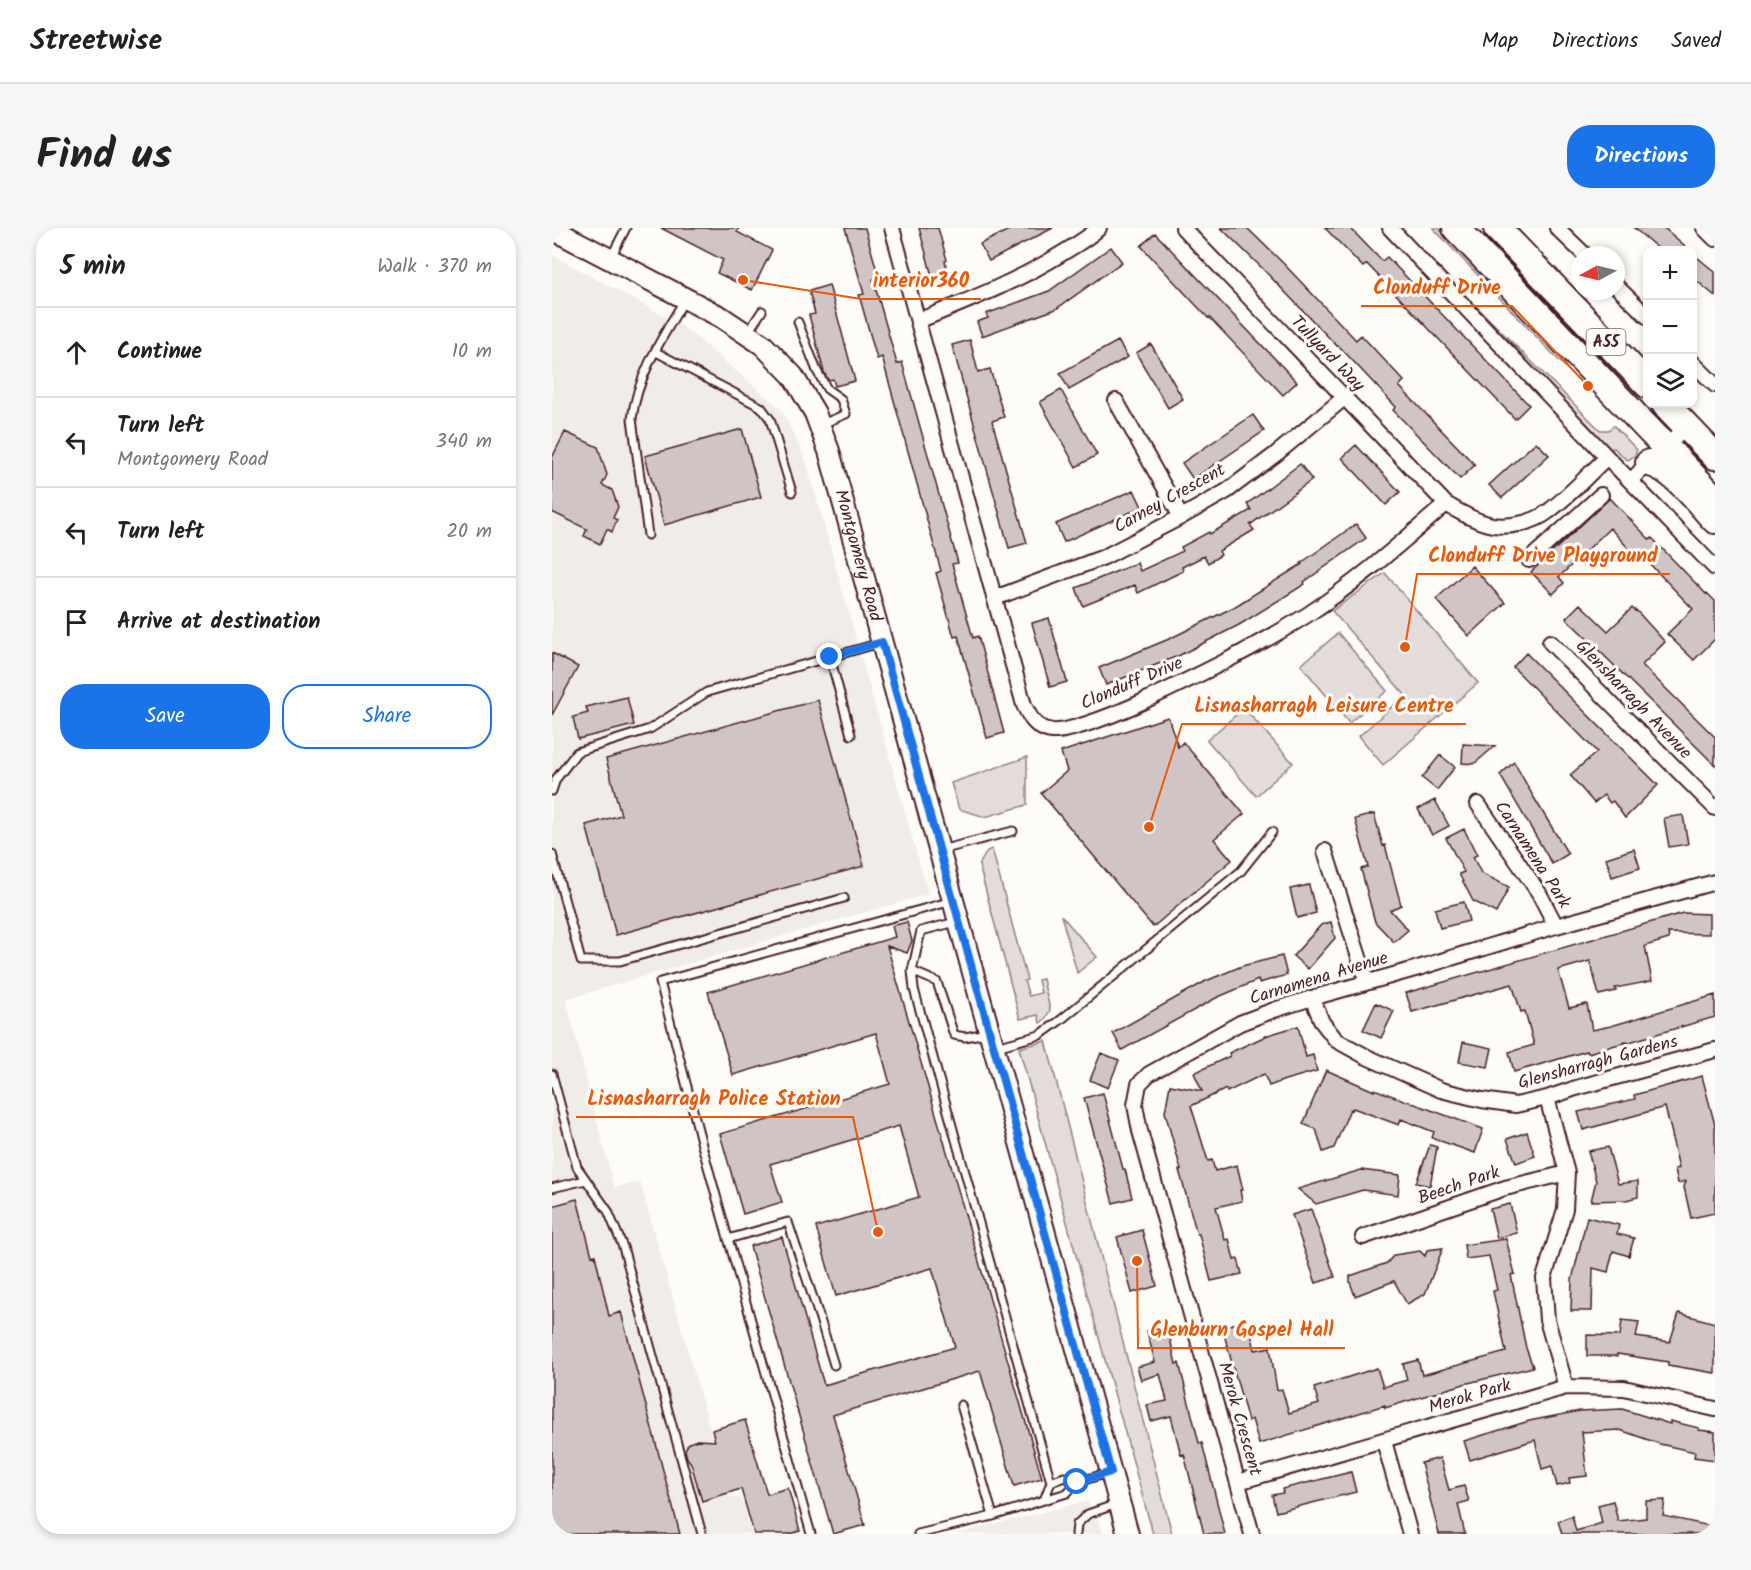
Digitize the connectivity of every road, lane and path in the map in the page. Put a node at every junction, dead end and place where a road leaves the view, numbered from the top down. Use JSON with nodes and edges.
{"nodes":[{"id":1,"x":626,"y":228,"type":"edge"},
{"id":2,"x":892,"y":228,"type":"edge"},
{"id":3,"x":1099,"y":228,"type":"edge"},
{"id":4,"x":1183,"y":228,"type":"edge"},
{"id":5,"x":1390,"y":228,"type":"edge"},
{"id":6,"x":1456,"y":228,"type":"edge"},
{"id":7,"x":1497,"y":228,"type":"edge"},
{"id":8,"x":1557,"y":228,"type":"edge"},
{"id":9,"x":1704,"y":228,"type":"edge"},
{"id":10,"x":552,"y":229,"type":"edge"},
{"id":11,"x":1715,"y":239,"type":"edge"},
{"id":12,"x":1576,"y":246,"type":"edge"},
{"id":13,"x":610,"y":259,"type":"junction"},
{"id":14,"x":1625,"y":295,"type":"edge"},
{"id":15,"x":686,"y":297,"type":"junction"},
{"id":16,"x":762,"y":311,"type":"dead end"},
{"id":17,"x":1643,"y":313,"type":"edge"},
{"id":18,"x":918,"y":321,"type":"junction"},
{"id":19,"x":798,"y":322,"type":"dead end"},
{"id":20,"x":747,"y":334,"type":"junction"},
{"id":21,"x":656,"y":352,"type":"junction"},
{"id":22,"x":1697,"y":367,"type":"edge"},
{"id":23,"x":1643,"y":381,"type":"edge"},
{"id":24,"x":1715,"y":385,"type":"edge"},
{"id":25,"x":1344,"y":398,"type":"junction"},
{"id":26,"x":1116,"y":401,"type":"dead end"},
{"id":27,"x":1669,"y":408,"type":"edge"},
{"id":28,"x":820,"y":426,"type":"junction"},
{"id":29,"x":1688,"y":427,"type":"junction"},
{"id":30,"x":1657,"y":455,"type":"junction"},
{"id":31,"x":1715,"y":456,"type":"edge"},
{"id":32,"x":1607,"y":457,"type":"junction"},
{"id":33,"x":1631,"y":481,"type":"junction"},
{"id":34,"x":792,"y":492,"type":"dead end"},
{"id":35,"x":1601,"y":495,"type":"dead end"},
{"id":36,"x":1562,"y":499,"type":"junction"},
{"id":37,"x":1715,"y":499,"type":"edge"},
{"id":38,"x":1446,"y":504,"type":"junction"},
{"id":39,"x":1181,"y":517,"type":"junction"},
{"id":40,"x":1577,"y":517,"type":"junction"},
{"id":41,"x":1715,"y":520,"type":"edge"},
{"id":42,"x":648,"y":535,"type":"dead end"},
{"id":43,"x":1529,"y":560,"type":"dead end"},
{"id":44,"x":1715,"y":568,"type":"edge"},
{"id":45,"x":995,"y":598,"type":"junction"},
{"id":46,"x":882,"y":642,"type":"junction"},
{"id":47,"x":1550,"y":642,"type":"dead end"},
{"id":48,"x":830,"y":657,"type":"junction"},
{"id":49,"x":851,"y":735,"type":"dead end"},
{"id":50,"x":552,"y":791,"type":"edge"},
{"id":51,"x":1478,"y":804,"type":"dead end"},
{"id":52,"x":1715,"y":808,"type":"edge"},
{"id":53,"x":1012,"y":831,"type":"dead end"},
{"id":54,"x":1272,"y":832,"type":"dead end"},
{"id":55,"x":939,"y":851,"type":"junction"},
{"id":56,"x":1325,"y":851,"type":"dead end"},
{"id":57,"x":552,"y":854,"type":"edge"},
{"id":58,"x":1715,"y":882,"type":"edge"},
{"id":59,"x":844,"y":898,"type":"dead end"},
{"id":60,"x":953,"y":900,"type":"junction"},
{"id":61,"x":958,"y":921,"type":"junction"},
{"id":62,"x":1556,"y":926,"type":"junction"},
{"id":63,"x":912,"y":971,"type":"junction"},
{"id":64,"x":1367,"y":982,"type":"junction"},
{"id":65,"x":1312,"y":998,"type":"junction"},
{"id":66,"x":991,"y":1040,"type":"junction"},
{"id":67,"x":1715,"y":1050,"type":"edge"},
{"id":68,"x":552,"y":1074,"type":"edge"},
{"id":69,"x":1547,"y":1098,"type":"junction"},
{"id":70,"x":1567,"y":1173,"type":"junction"},
{"id":71,"x":586,"y":1180,"type":"junction"},
{"id":72,"x":552,"y":1188,"type":"edge"},
{"id":73,"x":1363,"y":1238,"type":"dead end"},
{"id":74,"x":728,"y":1239,"type":"junction"},
{"id":75,"x":1190,"y":1313,"type":"joint"},
{"id":76,"x":834,"y":1365,"type":"dead end"},
{"id":77,"x":1566,"y":1387,"type":"junction"},
{"id":78,"x":961,"y":1405,"type":"dead end"},
{"id":79,"x":1715,"y":1409,"type":"edge"},
{"id":80,"x":1384,"y":1441,"type":"junction"},
{"id":81,"x":1111,"y":1472,"type":"junction"},
{"id":82,"x":1051,"y":1482,"type":"junction"},
{"id":83,"x":1077,"y":1482,"type":"junction"},
{"id":84,"x":1238,"y":1482,"type":"junction"},
{"id":85,"x":1044,"y":1500,"type":"junction"},
{"id":86,"x":1119,"y":1503,"type":"junction"},
{"id":87,"x":993,"y":1515,"type":"junction"},
{"id":88,"x":702,"y":1534,"type":"edge"},
{"id":89,"x":811,"y":1534,"type":"edge"},
{"id":90,"x":918,"y":1534,"type":"edge"},
{"id":91,"x":1076,"y":1534,"type":"edge"},
{"id":92,"x":1128,"y":1534,"type":"edge"},
{"id":93,"x":1252,"y":1534,"type":"edge"},
{"id":94,"x":1410,"y":1534,"type":"edge"}],
"edges":[{"from":1,"to":13,"type":"lane"},
{"from":2,"to":18,"type":"street","name":"Clonduff Drive"},
{"from":3,"to":18,"type":"street"},
{"from":4,"to":25,"type":"street","name":"Tullyard Way"},
{"from":5,"to":32,"type":"street"},
{"from":6,"to":30,"type":"highway","number":"A55"},
{"from":7,"to":23,"type":"highway","number":"A55"},
{"from":8,"to":12,"type":"street"},
{"from":9,"to":11,"type":"street"},
{"from":10,"to":13,"type":"street","name":"Montgomery Road"},
{"from":13,"to":15,"type":"street","name":"Montgomery Road"},
{"from":14,"to":17,"type":"street"},
{"from":15,"to":20,"type":"street","name":"Montgomery Road"},
{"from":15,"to":21,"type":"lane"},
{"from":16,"to":20,"type":"lane"},
{"from":18,"to":45,"type":"street","name":"Clonduff Drive"},
{"from":19,"to":28,"type":"lane"},
{"from":20,"to":28,"type":"street","name":"Montgomery Road"},
{"from":21,"to":34,"type":"lane"},
{"from":21,"to":42,"type":"lane"},
{"from":22,"to":24,"type":"street"},
{"from":25,"to":38,"type":"street","name":"Tullyard Way"},
{"from":25,"to":39,"type":"street","name":"Carney Crescent"},
{"from":26,"to":39,"type":"street"},
{"from":27,"to":29,"type":"highway"},
{"from":28,"to":46,"type":"street","name":"Montgomery Road"},
{"from":29,"to":30,"type":"street"},
{"from":29,"to":31,"type":"highway"},
{"from":30,"to":33,"type":"street"},
{"from":30,"to":37,"type":"highway","number":"A55"},
{"from":30,"to":41,"type":"highway"},
{"from":32,"to":33,"type":"street"},
{"from":32,"to":36,"type":"street"},
{"from":33,"to":44,"type":"street"},
{"from":35,"to":40,"type":"street"},
{"from":36,"to":38,"type":"street"},
{"from":36,"to":40,"type":"street"},
{"from":38,"to":45,"type":"street","name":"Clonduff Drive"},
{"from":39,"to":45,"type":"street","name":"Carney Crescent"},
{"from":40,"to":43,"type":"street"},
{"from":46,"to":48,"type":"lane"},
{"from":46,"to":55,"type":"street","name":"Montgomery Road"},
{"from":47,"to":52,"type":"street","name":"Glensharragh Avenue"},
{"from":48,"to":49,"type":"lane"},
{"from":48,"to":50,"type":"lane"},
{"from":51,"to":62,"type":"street","name":"Carnamena Park"},
{"from":53,"to":55,"type":"lane"},
{"from":54,"to":66,"type":"lane"},
{"from":55,"to":60,"type":"street","name":"Montgomery Road"},
{"from":56,"to":64,"type":"street"},
{"from":57,"to":59,"type":"lane"},
{"from":58,"to":62,"type":"street","name":"Carnamena Avenue"},
{"from":60,"to":61,"type":"street","name":"Montgomery Road"},
{"from":60,"to":74,"type":"lane"},
{"from":61,"to":63,"type":"lane"},
{"from":61,"to":66,"type":"street","name":"Montgomery Road"},
{"from":62,"to":64,"type":"street","name":"Carnamena Avenue"},
{"from":63,"to":66,"type":"lane"},
{"from":63,"to":82,"type":"lane"},
{"from":64,"to":65,"type":"street","name":"Carnamena Avenue"},
{"from":65,"to":69,"type":"street","name":"Glensharragh Gardens"},
{"from":65,"to":75,"type":"street","name":"Carnamena Avenue"},
{"from":66,"to":81,"type":"street","name":"Montgomery Road"},
{"from":67,"to":69,"type":"street","name":"Glensharragh Gardens"},
{"from":68,"to":71,"type":"lane"},
{"from":69,"to":70,"type":"street"},
{"from":70,"to":73,"type":"street","name":"Beech Park"},
{"from":70,"to":77,"type":"street"},
{"from":71,"to":72,"type":"lane"},
{"from":71,"to":88,"type":"lane"},
{"from":74,"to":76,"type":"lane"},
{"from":74,"to":89,"type":"lane"},
{"from":75,"to":84,"type":"street","name":"Merok Crescent"},
{"from":77,"to":79,"type":"street","name":"Merok Park"},
{"from":77,"to":80,"type":"street","name":"Merok Park"},
{"from":78,"to":87,"type":"lane"},
{"from":80,"to":84,"type":"street","name":"Merok Park"},
{"from":80,"to":94,"type":"street"},
{"from":81,"to":83,"type":"lane"},
{"from":81,"to":86,"type":"street","name":"Montgomery Road"},
{"from":82,"to":83,"type":"lane"},
{"from":82,"to":85,"type":"lane"},
{"from":83,"to":85,"type":"lane"},
{"from":84,"to":93,"type":"street","name":"Merok Crescent"},
{"from":85,"to":87,"type":"lane"},
{"from":86,"to":91,"type":"lane"},
{"from":86,"to":92,"type":"street","name":"Montgomery Road"},
{"from":87,"to":90,"type":"lane"}]}
